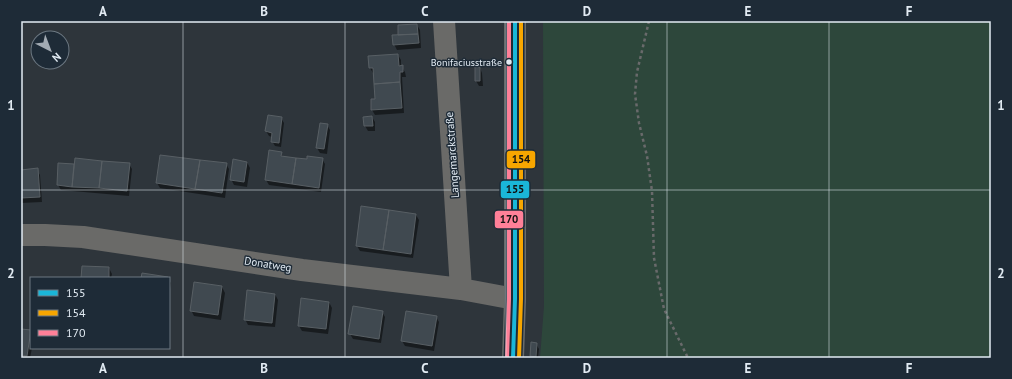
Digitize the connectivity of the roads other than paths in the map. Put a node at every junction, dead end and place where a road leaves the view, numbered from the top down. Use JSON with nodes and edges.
{"nodes":[{"id":1,"x":444,"y":21,"type":"edge"},
{"id":2,"x":515,"y":21,"type":"edge"},
{"id":3,"x":21,"y":236,"type":"edge"},
{"id":4,"x":461,"y":289,"type":"junction"},
{"id":5,"x":515,"y":299,"type":"junction"},
{"id":6,"x":512,"y":358,"type":"edge"}],
"edges":[{"from":1,"to":4,"type":"street","name":"Langemarckstraße"},
{"from":2,"to":5,"type":"street"},
{"from":3,"to":4,"type":"street","name":"Donatweg"},
{"from":4,"to":5,"type":"street","name":"Donatweg"},
{"from":5,"to":6,"type":"street"}]}
